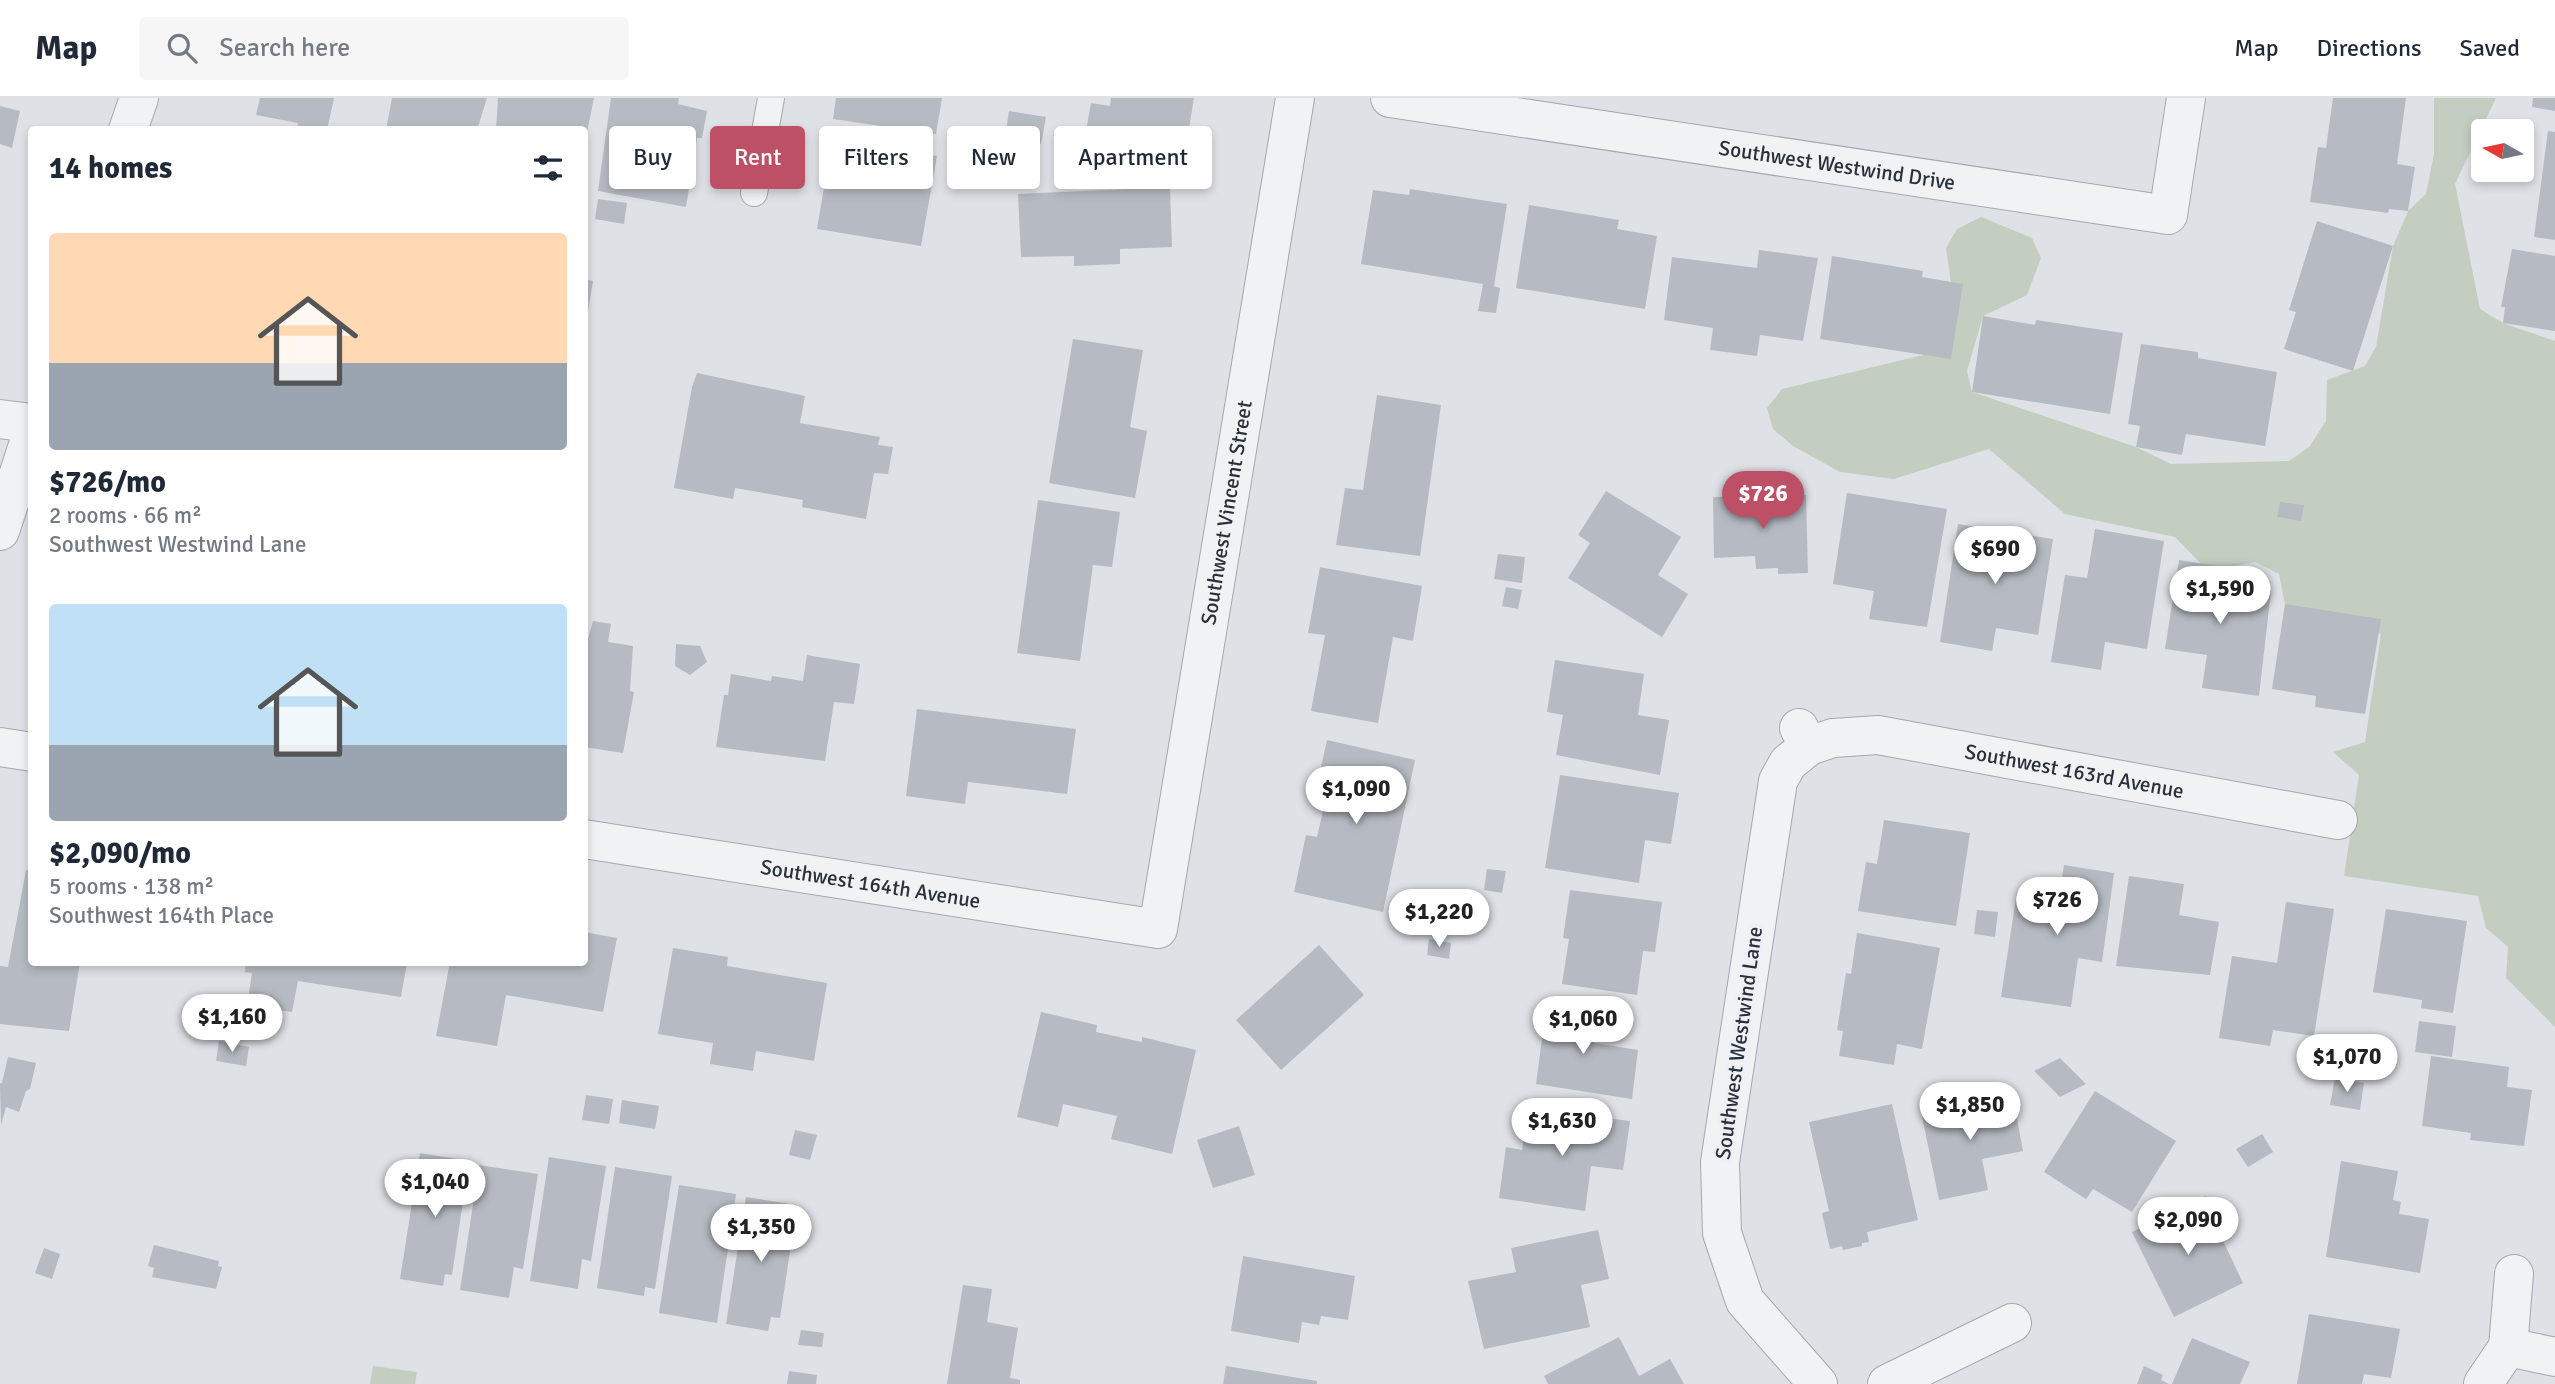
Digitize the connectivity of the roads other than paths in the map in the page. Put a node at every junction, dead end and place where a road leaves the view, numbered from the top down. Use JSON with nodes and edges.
{"nodes":[{"id":1,"x":139,"y":98,"type":"edge"},
{"id":2,"x":771,"y":98,"type":"edge"},
{"id":3,"x":1295,"y":98,"type":"edge"},
{"id":4,"x":1390,"y":98,"type":"edge"},
{"id":5,"x":2186,"y":98,"type":"edge"},
{"id":6,"x":129,"y":126,"type":"edge"},
{"id":7,"x":754,"y":193,"type":"dead end"},
{"id":8,"x":0,"y":419,"type":"edge"},
{"id":9,"x":28,"y":422,"type":"edge"},
{"id":10,"x":28,"y":445,"type":"edge"},
{"id":11,"x":0,"y":531,"type":"edge"},
{"id":12,"x":1804,"y":737,"type":"joint"},
{"id":13,"x":0,"y":747,"type":"edge"},
{"id":14,"x":28,"y":751,"type":"edge"},
{"id":15,"x":2338,"y":820,"type":"dead end"},
{"id":16,"x":588,"y":840,"type":"edge"},
{"id":17,"x":1158,"y":929,"type":"joint"},
{"id":18,"x":2514,"y":1274,"type":"dead end"},
{"id":19,"x":2012,"y":1323,"type":"dead end"},
{"id":20,"x":2508,"y":1348,"type":"junction"},
{"id":21,"x":2555,"y":1357,"type":"edge"},
{"id":22,"x":1818,"y":1384,"type":"edge"},
{"id":23,"x":1887,"y":1384,"type":"edge"},
{"id":24,"x":2483,"y":1384,"type":"edge"}],
"edges":[{"from":1,"to":6,"type":"street"},
{"from":2,"to":7,"type":"lane"},
{"from":3,"to":17,"type":"street","name":"Southwest Vincent Street"},
{"from":4,"to":5,"type":"street","name":"Southwest Westwind Drive"},
{"from":8,"to":9,"type":"street"},
{"from":10,"to":11,"type":"street"},
{"from":12,"to":15,"type":"street","name":"Southwest 163rd Avenue"},
{"from":12,"to":22,"type":"street","name":"Southwest Westwind Lane"},
{"from":13,"to":14,"type":"street"},
{"from":16,"to":17,"type":"street","name":"Southwest 164th Avenue"},
{"from":18,"to":20,"type":"street"},
{"from":19,"to":23,"type":"street"},
{"from":20,"to":21,"type":"street"},
{"from":20,"to":24,"type":"street"}]}
